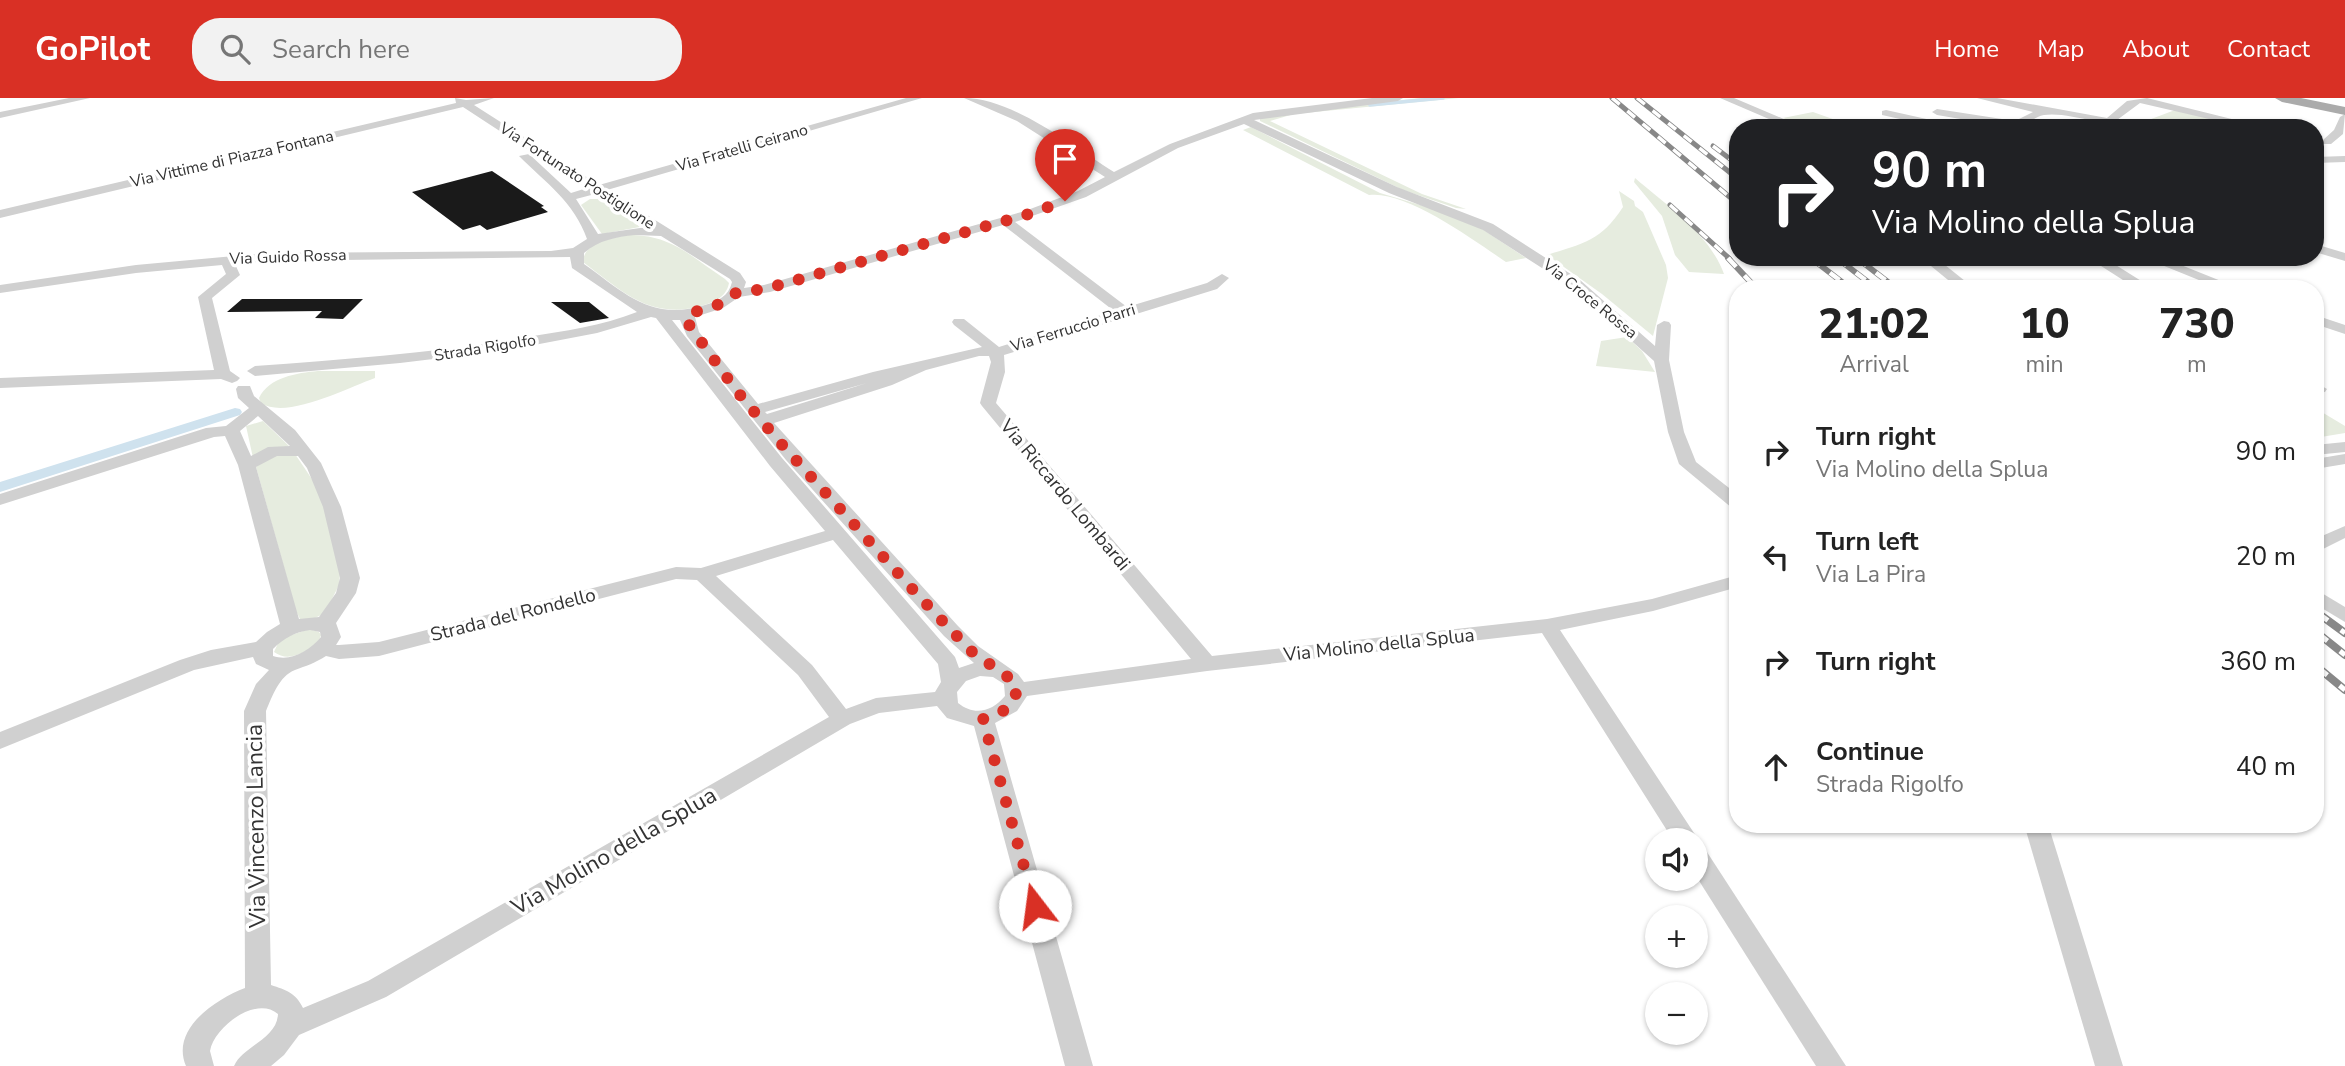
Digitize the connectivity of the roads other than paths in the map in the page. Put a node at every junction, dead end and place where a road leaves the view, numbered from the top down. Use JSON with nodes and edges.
{"nodes":[{"id":1,"x":62,"y":98,"type":"edge"},
{"id":2,"x":85,"y":98,"type":"edge"},
{"id":3,"x":436,"y":98,"type":"edge"},
{"id":4,"x":489,"y":98,"type":"edge"},
{"id":5,"x":917,"y":98,"type":"edge"},
{"id":6,"x":969,"y":98,"type":"edge"},
{"id":7,"x":1398,"y":98,"type":"edge"},
{"id":8,"x":1725,"y":98,"type":"edge"},
{"id":9,"x":1949,"y":98,"type":"edge"},
{"id":10,"x":1982,"y":98,"type":"edge"},
{"id":11,"x":2282,"y":98,"type":"edge"},
{"id":12,"x":2141,"y":99,"type":"edge"},
{"id":13,"x":457,"y":103,"type":"edge"},
{"id":14,"x":2045,"y":111,"type":"junction"},
{"id":15,"x":1937,"y":112,"type":"junction"},
{"id":16,"x":0,"y":113,"type":"edge"},
{"id":17,"x":1886,"y":113,"type":"dead end"},
{"id":18,"x":2344,"y":117,"type":"edge"},
{"id":19,"x":1778,"y":119,"type":"edge"},
{"id":20,"x":1905,"y":119,"type":"edge"},
{"id":21,"x":1930,"y":119,"type":"edge"},
{"id":22,"x":1980,"y":119,"type":"edge"},
{"id":23,"x":2025,"y":119,"type":"edge"},
{"id":24,"x":2084,"y":119,"type":"edge"},
{"id":25,"x":2114,"y":119,"type":"edge"},
{"id":26,"x":2225,"y":119,"type":"edge"},
{"id":27,"x":1245,"y":120,"type":"junction"},
{"id":28,"x":2324,"y":140,"type":"edge"},
{"id":29,"x":2324,"y":142,"type":"edge"},
{"id":30,"x":2345,"y":148,"type":"edge"},
{"id":31,"x":541,"y":152,"type":"junction"},
{"id":32,"x":526,"y":157,"type":"junction"},
{"id":33,"x":2345,"y":159,"type":"edge"},
{"id":34,"x":2324,"y":160,"type":"edge"},
{"id":35,"x":1115,"y":178,"type":"junction"},
{"id":36,"x":598,"y":189,"type":"junction"},
{"id":37,"x":567,"y":198,"type":"junction"},
{"id":38,"x":0,"y":214,"type":"edge"},
{"id":39,"x":1006,"y":221,"type":"junction"},
{"id":40,"x":664,"y":232,"type":"junction"},
{"id":41,"x":594,"y":240,"type":"junction"},
{"id":42,"x":2324,"y":251,"type":"edge"},
{"id":43,"x":2345,"y":257,"type":"edge"},
{"id":44,"x":577,"y":259,"type":"junction"},
{"id":45,"x":229,"y":265,"type":"junction"},
{"id":46,"x":1938,"y":266,"type":"edge"},
{"id":47,"x":2108,"y":266,"type":"edge"},
{"id":48,"x":2172,"y":266,"type":"edge"},
{"id":49,"x":1222,"y":278,"type":"dead end"},
{"id":50,"x":1956,"y":280,"type":"edge"},
{"id":51,"x":2132,"y":280,"type":"edge"},
{"id":52,"x":2210,"y":280,"type":"edge"},
{"id":53,"x":0,"y":289,"type":"edge"},
{"id":54,"x":736,"y":293,"type":"junction"},
{"id":55,"x":0,"y":294,"type":"edge"},
{"id":56,"x":1124,"y":312,"type":"junction"},
{"id":57,"x":688,"y":314,"type":"junction"},
{"id":58,"x":655,"y":315,"type":"junction"},
{"id":59,"x":959,"y":322,"type":"dead end"},
{"id":60,"x":2324,"y":322,"type":"edge"},
{"id":61,"x":1664,"y":326,"type":"dead end"},
{"id":62,"x":2345,"y":330,"type":"edge"},
{"id":63,"x":997,"y":352,"type":"junction"},
{"id":64,"x":1661,"y":360,"type":"junction"},
{"id":65,"x":921,"y":367,"type":"joint"},
{"id":66,"x":259,"y":377,"type":"joint"},
{"id":67,"x":233,"y":381,"type":"junction"},
{"id":68,"x":0,"y":383,"type":"edge"},
{"id":69,"x":259,"y":408,"type":"junction"},
{"id":70,"x":758,"y":416,"type":"junction"},
{"id":71,"x":231,"y":430,"type":"junction"},
{"id":72,"x":2345,"y":447,"type":"edge"},
{"id":73,"x":2324,"y":449,"type":"edge"},
{"id":74,"x":302,"y":451,"type":"junction"},
{"id":75,"x":2345,"y":459,"type":"edge"},
{"id":76,"x":2324,"y":462,"type":"edge"},
{"id":77,"x":247,"y":465,"type":"junction"},
{"id":78,"x":1729,"y":497,"type":"edge"},
{"id":79,"x":0,"y":500,"type":"edge"},
{"id":80,"x":2345,"y":531,"type":"edge"},
{"id":81,"x":836,"y":533,"type":"junction"},
{"id":82,"x":2324,"y":542,"type":"edge"},
{"id":83,"x":702,"y":574,"type":"junction"},
{"id":84,"x":1729,"y":584,"type":"edge"},
{"id":85,"x":2324,"y":601,"type":"edge"},
{"id":86,"x":2345,"y":616,"type":"edge"},
{"id":87,"x":324,"y":625,"type":"junction"},
{"id":88,"x":1547,"y":626,"type":"junction"},
{"id":89,"x":291,"y":627,"type":"junction"},
{"id":90,"x":263,"y":648,"type":"junction"},
{"id":91,"x":323,"y":649,"type":"junction"},
{"id":92,"x":286,"y":664,"type":"junction"},
{"id":93,"x":1207,"y":664,"type":"junction"},
{"id":94,"x":1000,"y":671,"type":"junction"},
{"id":95,"x":948,"y":690,"type":"junction"},
{"id":96,"x":1017,"y":690,"type":"junction"},
{"id":97,"x":842,"y":719,"type":"junction"},
{"id":98,"x":983,"y":719,"type":"junction"},
{"id":99,"x":0,"y":741,"type":"edge"},
{"id":100,"x":1678,"y":828,"type":"edge"},
{"id":101,"x":2039,"y":833,"type":"edge"},
{"id":102,"x":1708,"y":875,"type":"edge"},
{"id":103,"x":258,"y":998,"type":"junction"},
{"id":104,"x":290,"y":1026,"type":"junction"},
{"id":105,"x":200,"y":1066,"type":"edge"},
{"id":106,"x":248,"y":1066,"type":"edge"},
{"id":107,"x":1079,"y":1066,"type":"edge"},
{"id":108,"x":1832,"y":1066,"type":"edge"},
{"id":109,"x":2109,"y":1066,"type":"edge"}],
"edges":[{"from":1,"to":16,"type":"street"},
{"from":2,"to":16,"type":"street"},
{"from":3,"to":13,"type":"street","name":"Via Fortunato Postiglione"},
{"from":4,"to":13,"type":"street","name":"Via Vittime di Piazza Fontana"},
{"from":5,"to":36,"type":"street","name":"Via Fratelli Ceirano"},
{"from":6,"to":35,"type":"street"},
{"from":7,"to":27,"type":"street"},
{"from":8,"to":19,"type":"street"},
{"from":9,"to":15,"type":"street"},
{"from":10,"to":14,"type":"street"},
{"from":11,"to":18,"type":"main road"},
{"from":12,"to":25,"type":"street"},
{"from":12,"to":26,"type":"street"},
{"from":13,"to":31,"type":"street","name":"Via Fortunato Postiglione"},
{"from":13,"to":32,"type":"street","name":"Via Fortunato Postiglione"},
{"from":13,"to":38,"type":"street","name":"Via Vittime di Piazza Fontana"},
{"from":14,"to":23,"type":"street"},
{"from":14,"to":24,"type":"street"},
{"from":15,"to":21,"type":"street"},
{"from":15,"to":22,"type":"street"},
{"from":17,"to":20,"type":"street"},
{"from":18,"to":28,"type":"street"},
{"from":27,"to":35,"type":"street"},
{"from":27,"to":64,"type":"street","name":"Via Croce Rossa"},
{"from":29,"to":30,"type":"street"},
{"from":31,"to":32,"type":"street"},
{"from":31,"to":36,"type":"street","name":"Via Fortunato Postiglione"},
{"from":32,"to":37,"type":"street","name":"Via Fortunato Postiglione"},
{"from":33,"to":34,"type":"street"},
{"from":35,"to":39,"type":"street"},
{"from":36,"to":37,"type":"street","name":"Via Fratelli Ceirano"},
{"from":36,"to":40,"type":"street","name":"Via Fortunato Postiglione"},
{"from":37,"to":41,"type":"street","name":"Via Fortunato Postiglione"},
{"from":39,"to":54,"type":"street"},
{"from":39,"to":56,"type":"street"},
{"from":40,"to":41,"type":"street"},
{"from":40,"to":54,"type":"street","name":"Via Fortunato Postiglione"},
{"from":41,"to":44,"type":"street"},
{"from":42,"to":43,"type":"street"},
{"from":44,"to":45,"type":"street","name":"Via Guido Rossa"},
{"from":44,"to":53,"type":"street","name":"Via Guido Rossa"},
{"from":44,"to":58,"type":"street"},
{"from":45,"to":55,"type":"street","name":"Via Guido Rossa"},
{"from":45,"to":67,"type":"street","name":"Via Guido Rossa"},
{"from":46,"to":50,"type":"street"},
{"from":47,"to":51,"type":"street"},
{"from":48,"to":52,"type":"street"},
{"from":49,"to":56,"type":"street","name":"Via Ferruccio Parri"},
{"from":54,"to":57,"type":"street","name":"Strada Rigolfo"},
{"from":56,"to":63,"type":"street","name":"Via Ferruccio Parri"},
{"from":57,"to":58,"type":"street","name":"Strada Rigolfo"},
{"from":57,"to":70,"type":"street"},
{"from":58,"to":66,"type":"street","name":"Strada Rigolfo"},
{"from":58,"to":81,"type":"street"},
{"from":59,"to":63,"type":"street"},
{"from":60,"to":62,"type":"street"},
{"from":61,"to":64,"type":"street"},
{"from":63,"to":65,"type":"street","name":"Via Ferruccio Parri"},
{"from":63,"to":93,"type":"street","name":"Via Riccardo Lombardi"},
{"from":64,"to":78,"type":"street"},
{"from":65,"to":70,"type":"street"},
{"from":66,"to":67,"type":"street"},
{"from":67,"to":68,"type":"street"},
{"from":67,"to":69,"type":"street"},
{"from":69,"to":71,"type":"street"},
{"from":69,"to":74,"type":"street"},
{"from":70,"to":94,"type":"street"},
{"from":71,"to":77,"type":"street"},
{"from":71,"to":79,"type":"street"},
{"from":72,"to":73,"type":"street"},
{"from":74,"to":77,"type":"street"},
{"from":74,"to":87,"type":"street"},
{"from":75,"to":76,"type":"street"},
{"from":77,"to":89,"type":"street"},
{"from":80,"to":82,"type":"street"},
{"from":81,"to":83,"type":"street","name":"Strada del Rondello"},
{"from":81,"to":95,"type":"street"},
{"from":83,"to":91,"type":"street","name":"Strada del Rondello"},
{"from":83,"to":97,"type":"street"},
{"from":84,"to":88,"type":"street","name":"Via Molino della Splua"},
{"from":85,"to":86,"type":"street"},
{"from":87,"to":89,"type":"street"},
{"from":87,"to":91,"type":"street"},
{"from":88,"to":93,"type":"street","name":"Via Molino della Splua"},
{"from":88,"to":100,"type":"street"},
{"from":89,"to":90,"type":"street"},
{"from":90,"to":92,"type":"street"},
{"from":90,"to":99,"type":"street"},
{"from":91,"to":92,"type":"street"},
{"from":92,"to":103,"type":"street","name":"Via Vincenzo Lancia"},
{"from":93,"to":96,"type":"street","name":"Via Molino della Splua"},
{"from":94,"to":95,"type":"street","name":"Via Molino della Splua"},
{"from":94,"to":96,"type":"street"},
{"from":95,"to":97,"type":"street","name":"Via Molino della Splua"},
{"from":95,"to":98,"type":"street"},
{"from":96,"to":98,"type":"street"},
{"from":97,"to":104,"type":"street","name":"Via Molino della Splua"},
{"from":98,"to":107,"type":"street"},
{"from":101,"to":109,"type":"street"},
{"from":102,"to":108,"type":"street"},
{"from":103,"to":104,"type":"street"},
{"from":103,"to":105,"type":"street"},
{"from":104,"to":106,"type":"street","name":"Via Molino della Splua"}]}
